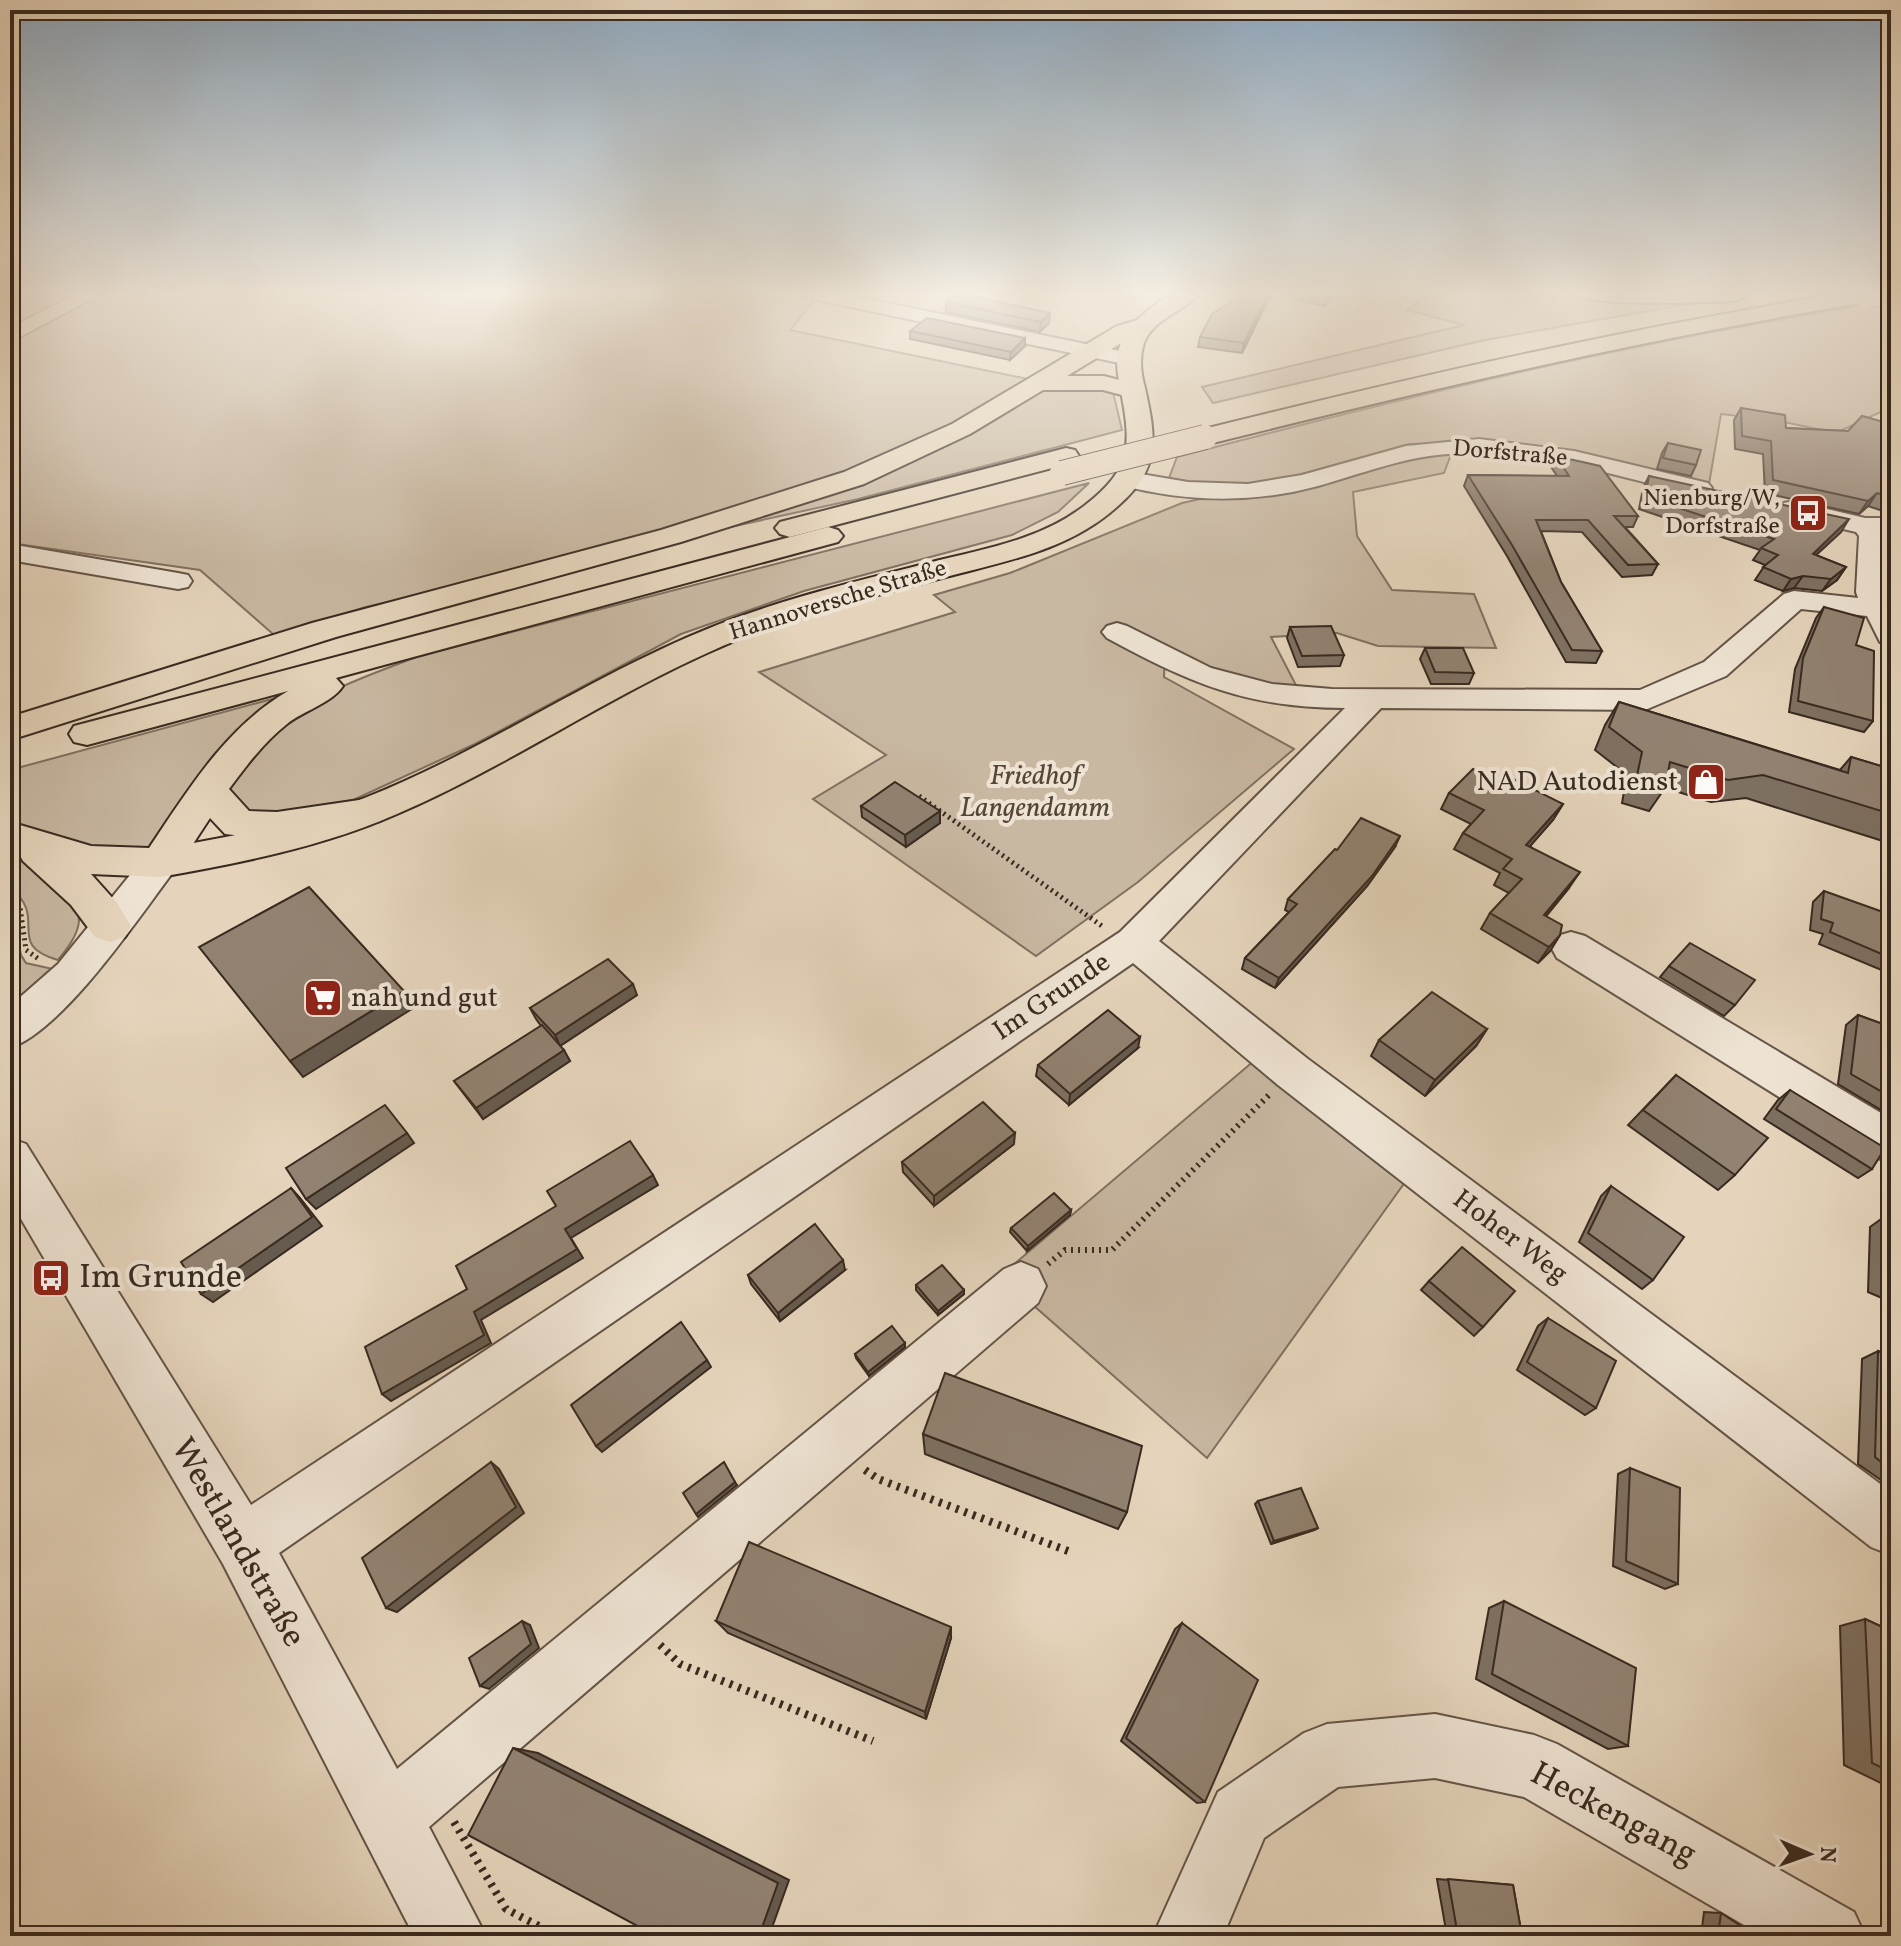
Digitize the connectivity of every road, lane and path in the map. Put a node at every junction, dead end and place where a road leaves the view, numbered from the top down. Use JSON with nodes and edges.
{"nodes":[{"id":1,"x":1039,"y":383,"type":"joint"},
{"id":2,"x":1132,"y":383,"type":"edge"},
{"id":3,"x":1386,"y":383,"type":"edge"},
{"id":4,"x":1416,"y":383,"type":"edge"},
{"id":5,"x":1133,"y":391,"type":"junction"},
{"id":6,"x":1203,"y":429,"type":"junction"},
{"id":7,"x":1064,"y":464,"type":"junction"},
{"id":8,"x":1129,"y":480,"type":"junction"},
{"id":9,"x":1718,"y":492,"type":"edge"},
{"id":10,"x":1773,"y":505,"type":"edge"},
{"id":11,"x":1878,"y":526,"type":"edge"},
{"id":12,"x":10,"y":552,"type":"edge"},
{"id":13,"x":178,"y":581,"type":"dead end"},
{"id":14,"x":1884,"y":622,"type":"edge"},
{"id":15,"x":1117,"y":632,"type":"dead end"},
{"id":16,"x":458,"y":634,"type":"junction"},
{"id":17,"x":1373,"y":698,"type":"junction"},
{"id":18,"x":10,"y":730,"type":"edge"},
{"id":19,"x":10,"y":755,"type":"edge"},
{"id":20,"x":210,"y":790,"type":"junction"},
{"id":21,"x":919,"y":796,"type":"edge"},
{"id":22,"x":366,"y":812,"type":"junction"},
{"id":23,"x":16,"y":838,"type":"edge"},
{"id":24,"x":160,"y":863,"type":"junction"},
{"id":25,"x":10,"y":894,"type":"edge"},
{"id":26,"x":110,"y":926,"type":"junction"},
{"id":27,"x":1132,"y":943,"type":"junction"},
{"id":28,"x":1571,"y":947,"type":"dead end"},
{"id":29,"x":72,"y":975,"type":"junction"},
{"id":30,"x":10,"y":1031,"type":"edge"},
{"id":31,"x":1293,"y":1072,"type":"junction"},
{"id":32,"x":1891,"y":1143,"type":"edge"},
{"id":33,"x":10,"y":1158,"type":"edge"},
{"id":34,"x":1021,"y":1286,"type":"joint"},
{"id":35,"x":831,"y":1446,"type":"junction"},
{"id":36,"x":1891,"y":1527,"type":"edge"},
{"id":37,"x":243,"y":1544,"type":"junction"},
{"id":38,"x":1068,"y":1551,"type":"dead end"},
{"id":39,"x":629,"y":1616,"type":"junction"},
{"id":40,"x":873,"y":1741,"type":"dead end"},
{"id":41,"x":431,"y":1783,"type":"junction"},
{"id":42,"x":388,"y":1819,"type":"junction"},
{"id":43,"x":451,"y":1936,"type":"edge"},
{"id":44,"x":558,"y":1936,"type":"edge"},
{"id":45,"x":1188,"y":1936,"type":"edge"},
{"id":46,"x":1830,"y":1936,"type":"edge"}],
"edges":[{"from":1,"to":5,"type":"main road"},
{"from":1,"to":18,"type":"main road"},
{"from":2,"to":5,"type":"main road","name":"Hannoversche Straße"},
{"from":3,"to":6,"type":"main road"},
{"from":4,"to":6,"type":"main road"},
{"from":5,"to":8,"type":"main road","name":"Hannoversche Straße"},
{"from":6,"to":7,"type":"main road","bridge":true},
{"from":7,"to":16,"type":"main road"},
{"from":7,"to":18,"type":"main road"},
{"from":8,"to":9,"type":"street","name":"Dorfstraße"},
{"from":8,"to":22,"type":"main road","name":"Hannoversche Straße"},
{"from":10,"to":11,"type":"street"},
{"from":11,"to":14,"type":"street"},
{"from":12,"to":13,"type":"street"},
{"from":14,"to":17,"type":"street"},
{"from":15,"to":17,"type":"street"},
{"from":16,"to":19,"type":"main road"},
{"from":16,"to":20,"type":"main road"},
{"from":17,"to":27,"type":"street","name":"Im Grunde"},
{"from":20,"to":22,"type":"main road"},
{"from":20,"to":24,"type":"main road"},
{"from":21,"to":27,"type":"path"},
{"from":22,"to":24,"type":"main road","name":"Hannoversche Straße"},
{"from":23,"to":24,"type":"main road","name":"Hannoversche Straße"},
{"from":23,"to":26,"type":"main road"},
{"from":24,"to":26,"type":"street"},
{"from":25,"to":29,"type":"path"},
{"from":26,"to":29,"type":"street"},
{"from":27,"to":31,"type":"street","name":"Hoher Weg"},
{"from":27,"to":37,"type":"street","name":"Im Grunde"},
{"from":28,"to":32,"type":"street"},
{"from":29,"to":30,"type":"street"},
{"from":31,"to":34,"type":"path"},
{"from":31,"to":36,"type":"street","name":"Hoher Weg"},
{"from":33,"to":37,"type":"street","name":"Westlandstraße"},
{"from":34,"to":35,"type":"street"},
{"from":35,"to":38,"type":"path"},
{"from":35,"to":39,"type":"street"},
{"from":37,"to":42,"type":"street","name":"Westlandstraße"},
{"from":39,"to":40,"type":"path"},
{"from":39,"to":41,"type":"street"},
{"from":41,"to":42,"type":"street"},
{"from":41,"to":44,"type":"path"},
{"from":42,"to":43,"type":"street","name":"Westlandstraße"},
{"from":45,"to":46,"type":"street","name":"Heckengang"}]}
